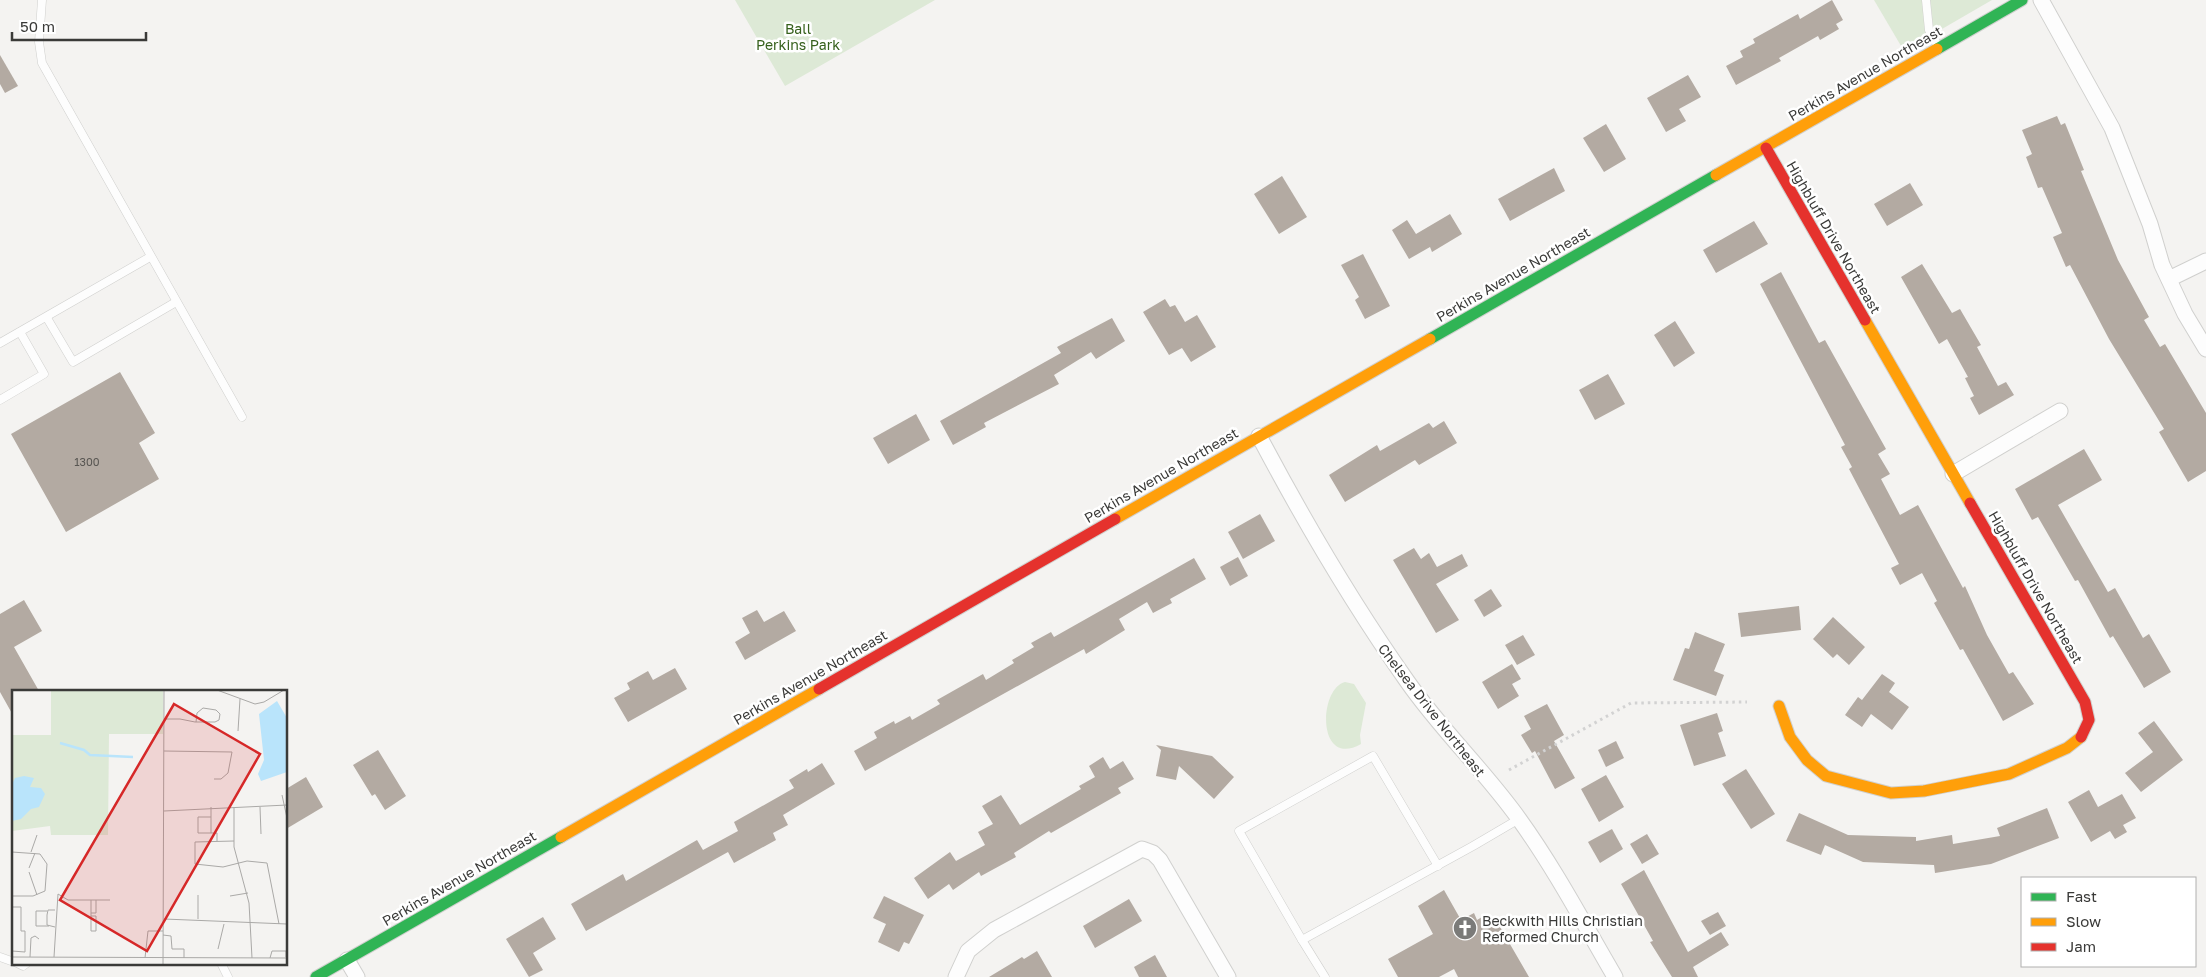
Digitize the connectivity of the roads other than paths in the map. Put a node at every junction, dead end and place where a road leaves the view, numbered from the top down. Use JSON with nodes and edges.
{"nodes":[{"id":1,"x":42,"y":0,"type":"edge"},
{"id":2,"x":1926,"y":0,"type":"edge"},
{"id":3,"x":2022,"y":0,"type":"edge"},
{"id":4,"x":2041,"y":0,"type":"edge"},
{"id":5,"x":1939,"y":47,"type":"junction"},
{"id":6,"x":1766,"y":148,"type":"junction"},
{"id":7,"x":150,"y":257,"type":"junction"},
{"id":8,"x":2206,"y":261,"type":"edge"},
{"id":9,"x":2169,"y":279,"type":"junction"},
{"id":10,"x":176,"y":302,"type":"junction"},
{"id":11,"x":47,"y":318,"type":"junction"},
{"id":12,"x":20,"y":332,"type":"junction"},
{"id":13,"x":0,"y":344,"type":"edge"},
{"id":14,"x":2206,"y":349,"type":"edge"},
{"id":15,"x":0,"y":400,"type":"edge"},
{"id":16,"x":2060,"y":411,"type":"dead end"},
{"id":17,"x":242,"y":417,"type":"dead end"},
{"id":18,"x":1259,"y":436,"type":"junction"},
{"id":19,"x":1953,"y":474,"type":"junction"},
{"id":20,"x":1779,"y":706,"type":"dead end"},
{"id":21,"x":1519,"y":818,"type":"junction"},
{"id":22,"x":1438,"y":866,"type":"junction"},
{"id":23,"x":1302,"y":940,"type":"junction"},
{"id":24,"x":0,"y":958,"type":"edge"},
{"id":25,"x":347,"y":960,"type":"junction"},
{"id":26,"x":12,"y":962,"type":"edge"},
{"id":27,"x":222,"y":964,"type":"edge"},
{"id":28,"x":956,"y":976,"type":"edge"},
{"id":29,"x":228,"y":977,"type":"edge"},
{"id":30,"x":316,"y":977,"type":"edge"},
{"id":31,"x":357,"y":977,"type":"edge"},
{"id":32,"x":1228,"y":977,"type":"edge"},
{"id":33,"x":1325,"y":977,"type":"edge"},
{"id":34,"x":1615,"y":977,"type":"edge"}],
"edges":[{"from":1,"to":7,"type":"lane"},
{"from":2,"to":5,"type":"lane"},
{"from":3,"to":5,"type":"street","name":"Perkins Avenue Northeast"},
{"from":4,"to":9,"type":"street"},
{"from":5,"to":6,"type":"street","name":"Perkins Avenue Northeast"},
{"from":6,"to":18,"type":"street","name":"Perkins Avenue Northeast"},
{"from":6,"to":19,"type":"street","name":"Highbluff Drive Northeast"},
{"from":7,"to":10,"type":"lane"},
{"from":7,"to":11,"type":"lane"},
{"from":8,"to":9,"type":"street"},
{"from":9,"to":14,"type":"street"},
{"from":10,"to":11,"type":"lane"},
{"from":10,"to":17,"type":"lane"},
{"from":11,"to":12,"type":"lane"},
{"from":12,"to":13,"type":"lane"},
{"from":12,"to":15,"type":"lane"},
{"from":16,"to":19,"type":"street"},
{"from":18,"to":21,"type":"street","name":"Chelsea Drive Northeast"},
{"from":18,"to":25,"type":"street","name":"Perkins Avenue Northeast"},
{"from":19,"to":20,"type":"street","name":"Highbluff Drive Northeast"},
{"from":21,"to":22,"type":"lane"},
{"from":21,"to":34,"type":"street","name":"Chelsea Drive Northeast"},
{"from":22,"to":23,"type":"lane"},
{"from":22,"to":23,"type":"lane"},
{"from":23,"to":33,"type":"lane"},
{"from":24,"to":26,"type":"lane"},
{"from":25,"to":30,"type":"street","name":"Perkins Avenue Northeast"},
{"from":25,"to":31,"type":"street"},
{"from":27,"to":29,"type":"lane"},
{"from":28,"to":32,"type":"street"}]}
